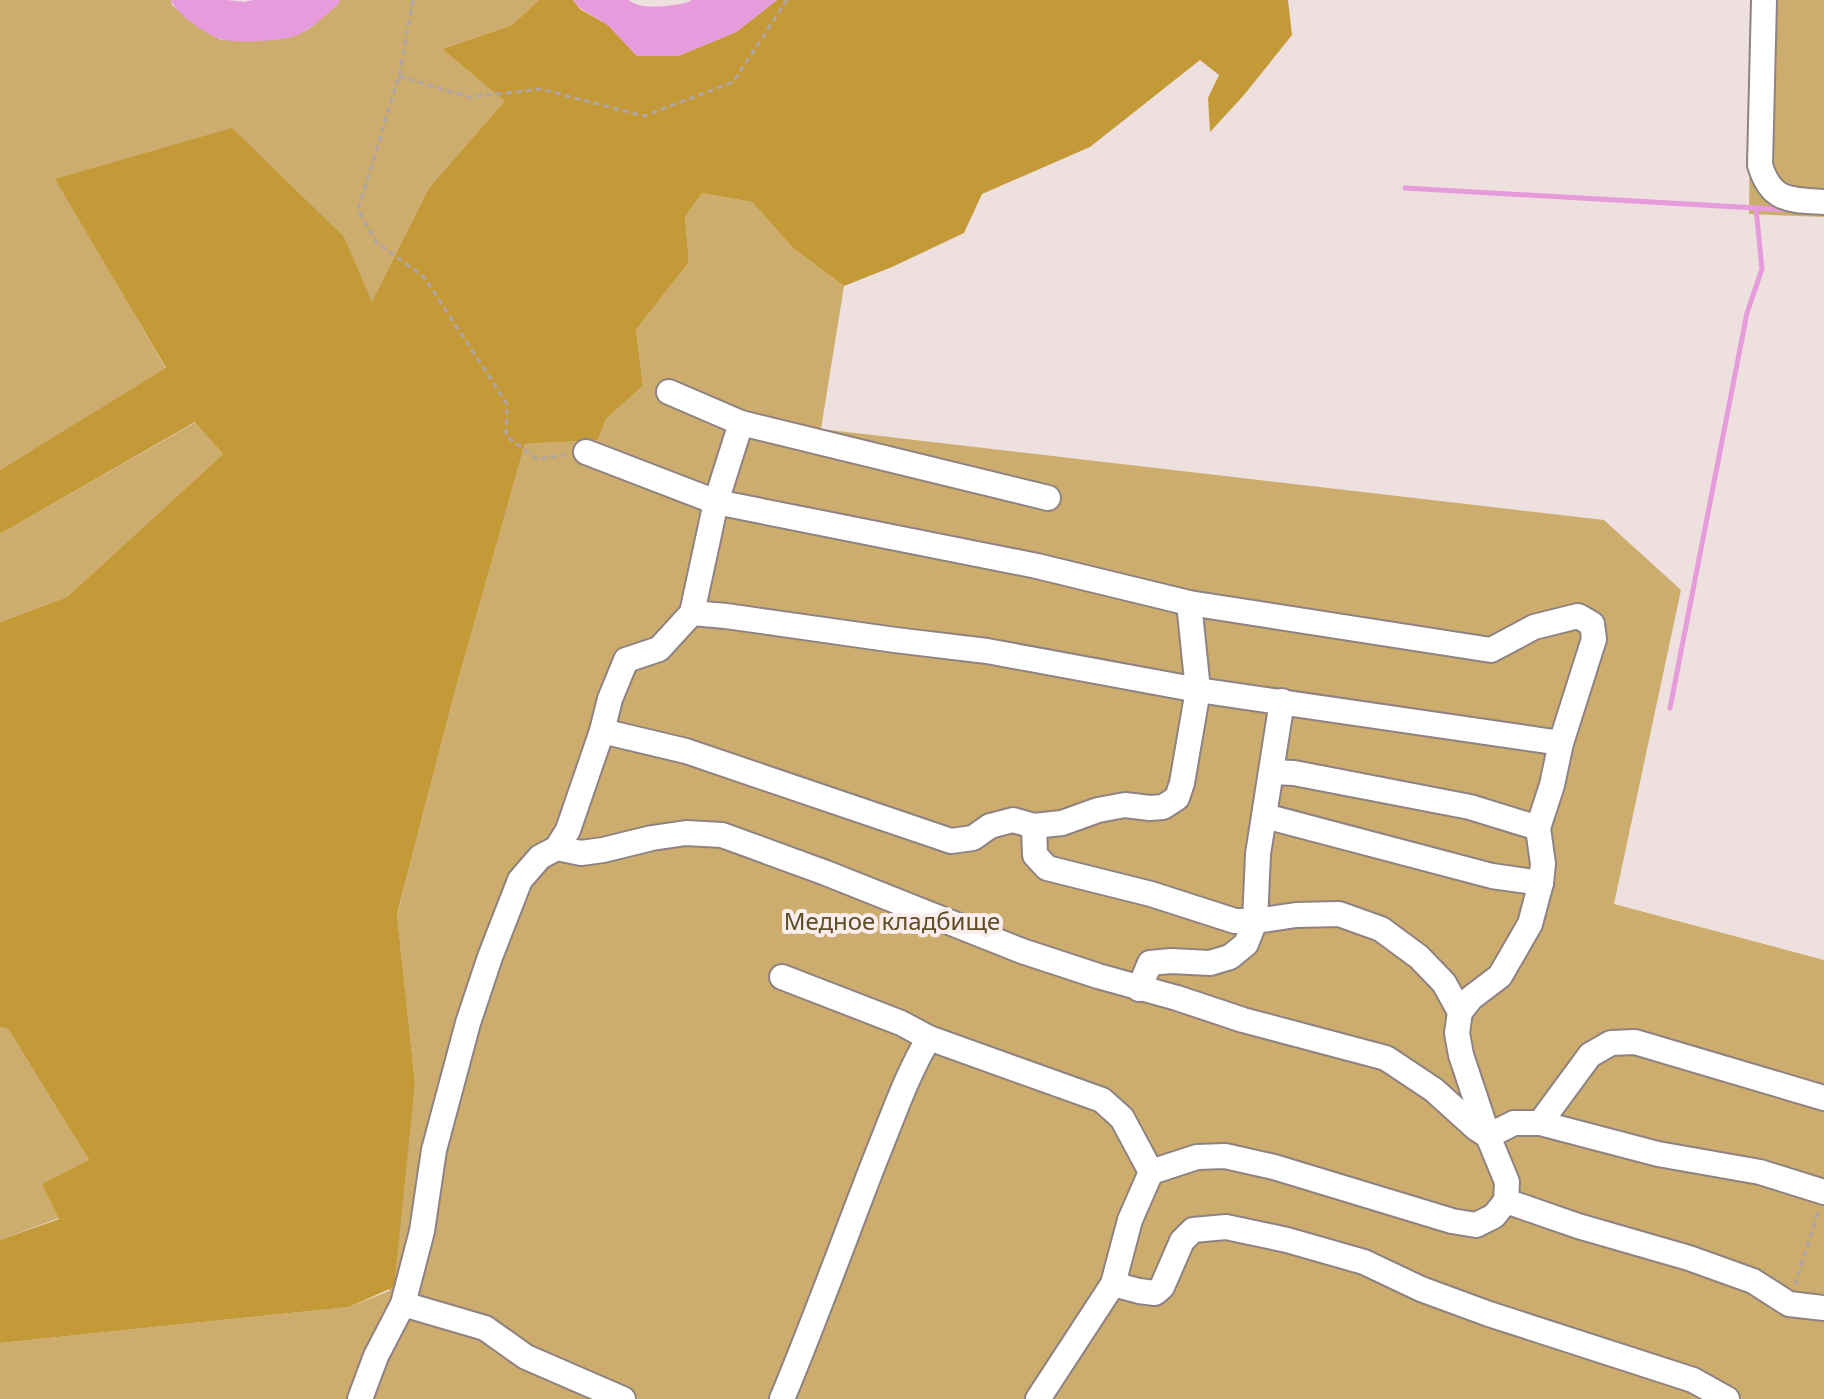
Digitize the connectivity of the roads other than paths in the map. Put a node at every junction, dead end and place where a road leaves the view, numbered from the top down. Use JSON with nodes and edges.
{"nodes":[{"id":1,"x":1764,"y":0,"type":"edge"},
{"id":2,"x":1824,"y":202,"type":"edge"},
{"id":3,"x":669,"y":392,"type":"dead end"},
{"id":4,"x":741,"y":423,"type":"junction"},
{"id":5,"x":586,"y":452,"type":"road end"},
{"id":6,"x":1048,"y":498,"type":"dead end"},
{"id":7,"x":716,"y":502,"type":"junction"},
{"id":8,"x":1189,"y":603,"type":"junction"},
{"id":9,"x":692,"y":613,"type":"junction"},
{"id":10,"x":1198,"y":690,"type":"junction"},
{"id":11,"x":1282,"y":701,"type":"junction"},
{"id":12,"x":602,"y":731,"type":"junction"},
{"id":13,"x":1561,"y":743,"type":"junction"},
{"id":14,"x":1272,"y":772,"type":"junction"},
{"id":15,"x":1265,"y":816,"type":"junction"},
{"id":16,"x":1034,"y":826,"type":"junction"},
{"id":17,"x":1538,"y":828,"type":"junction"},
{"id":18,"x":557,"y":848,"type":"junction"},
{"id":19,"x":1541,"y":883,"type":"junction"},
{"id":20,"x":1255,"y":921,"type":"junction"},
{"id":21,"x":782,"y":977,"type":"dead end"},
{"id":22,"x":1139,"y":989,"type":"junction"},
{"id":23,"x":1460,"y":1012,"type":"junction"},
{"id":24,"x":929,"y":1038,"type":"junction"},
{"id":25,"x":1824,"y":1098,"type":"edge"},
{"id":26,"x":1540,"y":1123,"type":"junction"},
{"id":27,"x":1488,"y":1136,"type":"junction"},
{"id":28,"x":1151,"y":1172,"type":"junction"},
{"id":29,"x":1822,"y":1200,"type":"edge"},
{"id":30,"x":1506,"y":1201,"type":"junction"},
{"id":31,"x":1113,"y":1284,"type":"junction"},
{"id":32,"x":403,"y":1304,"type":"junction"},
{"id":33,"x":1824,"y":1308,"type":"edge"},
{"id":34,"x":360,"y":1399,"type":"edge"},
{"id":35,"x":623,"y":1399,"type":"edge"},
{"id":36,"x":782,"y":1399,"type":"edge"},
{"id":37,"x":1038,"y":1399,"type":"edge"},
{"id":38,"x":1727,"y":1399,"type":"edge"}],
"edges":[{"from":1,"to":2,"type":"street"},
{"from":3,"to":4,"type":"street"},
{"from":4,"to":6,"type":"street"},
{"from":4,"to":7,"type":"street"},
{"from":5,"to":7,"type":"street"},
{"from":7,"to":8,"type":"street"},
{"from":7,"to":9,"type":"street"},
{"from":8,"to":10,"type":"street"},
{"from":8,"to":13,"type":"street"},
{"from":9,"to":10,"type":"street"},
{"from":9,"to":12,"type":"street"},
{"from":10,"to":11,"type":"street"},
{"from":10,"to":16,"type":"street"},
{"from":11,"to":13,"type":"street"},
{"from":11,"to":14,"type":"street"},
{"from":12,"to":16,"type":"street"},
{"from":12,"to":18,"type":"street"},
{"from":13,"to":17,"type":"street"},
{"from":14,"to":15,"type":"street"},
{"from":14,"to":17,"type":"street"},
{"from":15,"to":19,"type":"street"},
{"from":15,"to":20,"type":"street"},
{"from":16,"to":20,"type":"street"},
{"from":17,"to":19,"type":"street"},
{"from":18,"to":22,"type":"street"},
{"from":18,"to":32,"type":"street"},
{"from":19,"to":23,"type":"street"},
{"from":20,"to":22,"type":"street"},
{"from":20,"to":23,"type":"street"},
{"from":21,"to":24,"type":"street"},
{"from":22,"to":27,"type":"street"},
{"from":23,"to":27,"type":"street"},
{"from":24,"to":28,"type":"street"},
{"from":24,"to":36,"type":"street"},
{"from":25,"to":26,"type":"street"},
{"from":26,"to":27,"type":"street"},
{"from":26,"to":29,"type":"street"},
{"from":27,"to":30,"type":"street"},
{"from":28,"to":30,"type":"street"},
{"from":28,"to":31,"type":"street"},
{"from":30,"to":33,"type":"street"},
{"from":31,"to":37,"type":"street"},
{"from":31,"to":38,"type":"street"},
{"from":32,"to":34,"type":"street"},
{"from":32,"to":35,"type":"street"}]}
